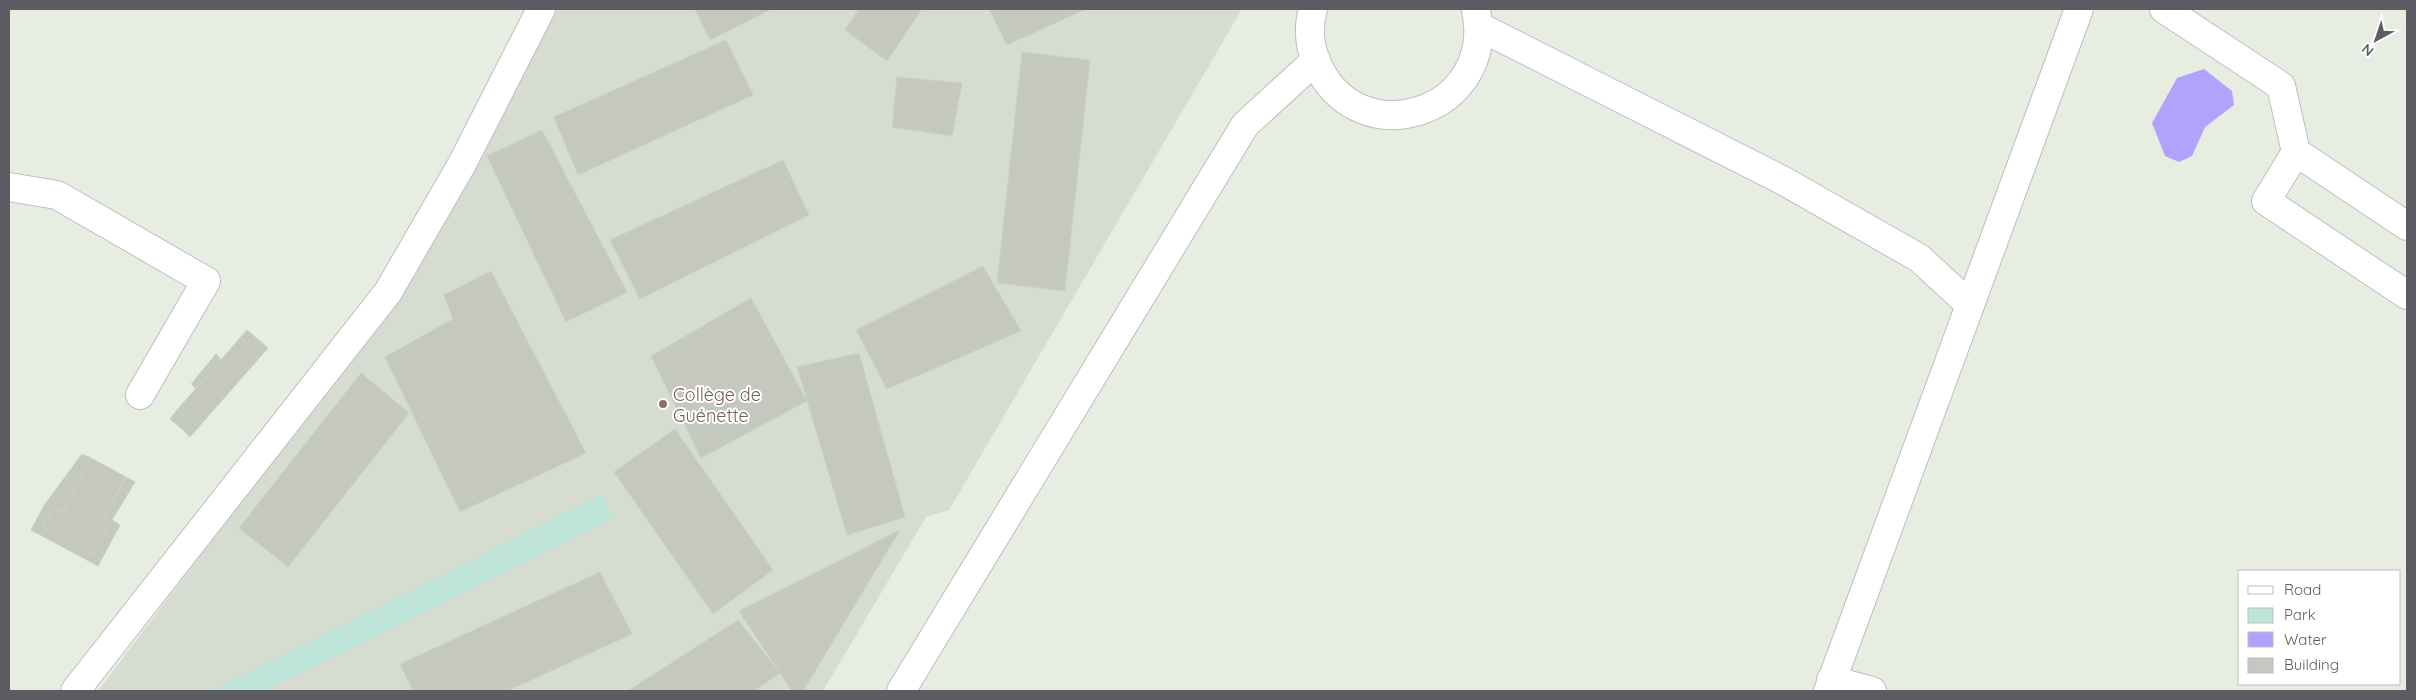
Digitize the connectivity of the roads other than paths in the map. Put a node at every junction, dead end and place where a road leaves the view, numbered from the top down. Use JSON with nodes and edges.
{"nodes":[{"id":1,"x":541,"y":9,"type":"edge"},
{"id":2,"x":1313,"y":9,"type":"edge"},
{"id":3,"x":2078,"y":9,"type":"edge"},
{"id":4,"x":2164,"y":9,"type":"edge"},
{"id":5,"x":1478,"y":18,"type":"edge"},
{"id":6,"x":1316,"y":60,"type":"junction"},
{"id":7,"x":2296,"y":152,"type":"junction"},
{"id":8,"x":9,"y":186,"type":"edge"},
{"id":9,"x":2407,"y":226,"type":"edge"},
{"id":10,"x":2407,"y":295,"type":"edge"},
{"id":11,"x":1969,"y":304,"type":"junction"},
{"id":12,"x":140,"y":395,"type":"dead end"},
{"id":13,"x":1829,"y":686,"type":"edge"},
{"id":14,"x":75,"y":691,"type":"edge"},
{"id":15,"x":901,"y":691,"type":"edge"},
{"id":16,"x":1872,"y":691,"type":"edge"}],
"edges":[{"from":1,"to":14,"type":"street"},
{"from":2,"to":6,"type":"street"},
{"from":3,"to":11,"type":"street"},
{"from":4,"to":7,"type":"street"},
{"from":5,"to":6,"type":"street"},
{"from":5,"to":11,"type":"street"},
{"from":6,"to":15,"type":"street"},
{"from":7,"to":9,"type":"street"},
{"from":7,"to":10,"type":"street"},
{"from":8,"to":12,"type":"street"},
{"from":11,"to":13,"type":"street"},
{"from":13,"to":16,"type":"street"}]}
